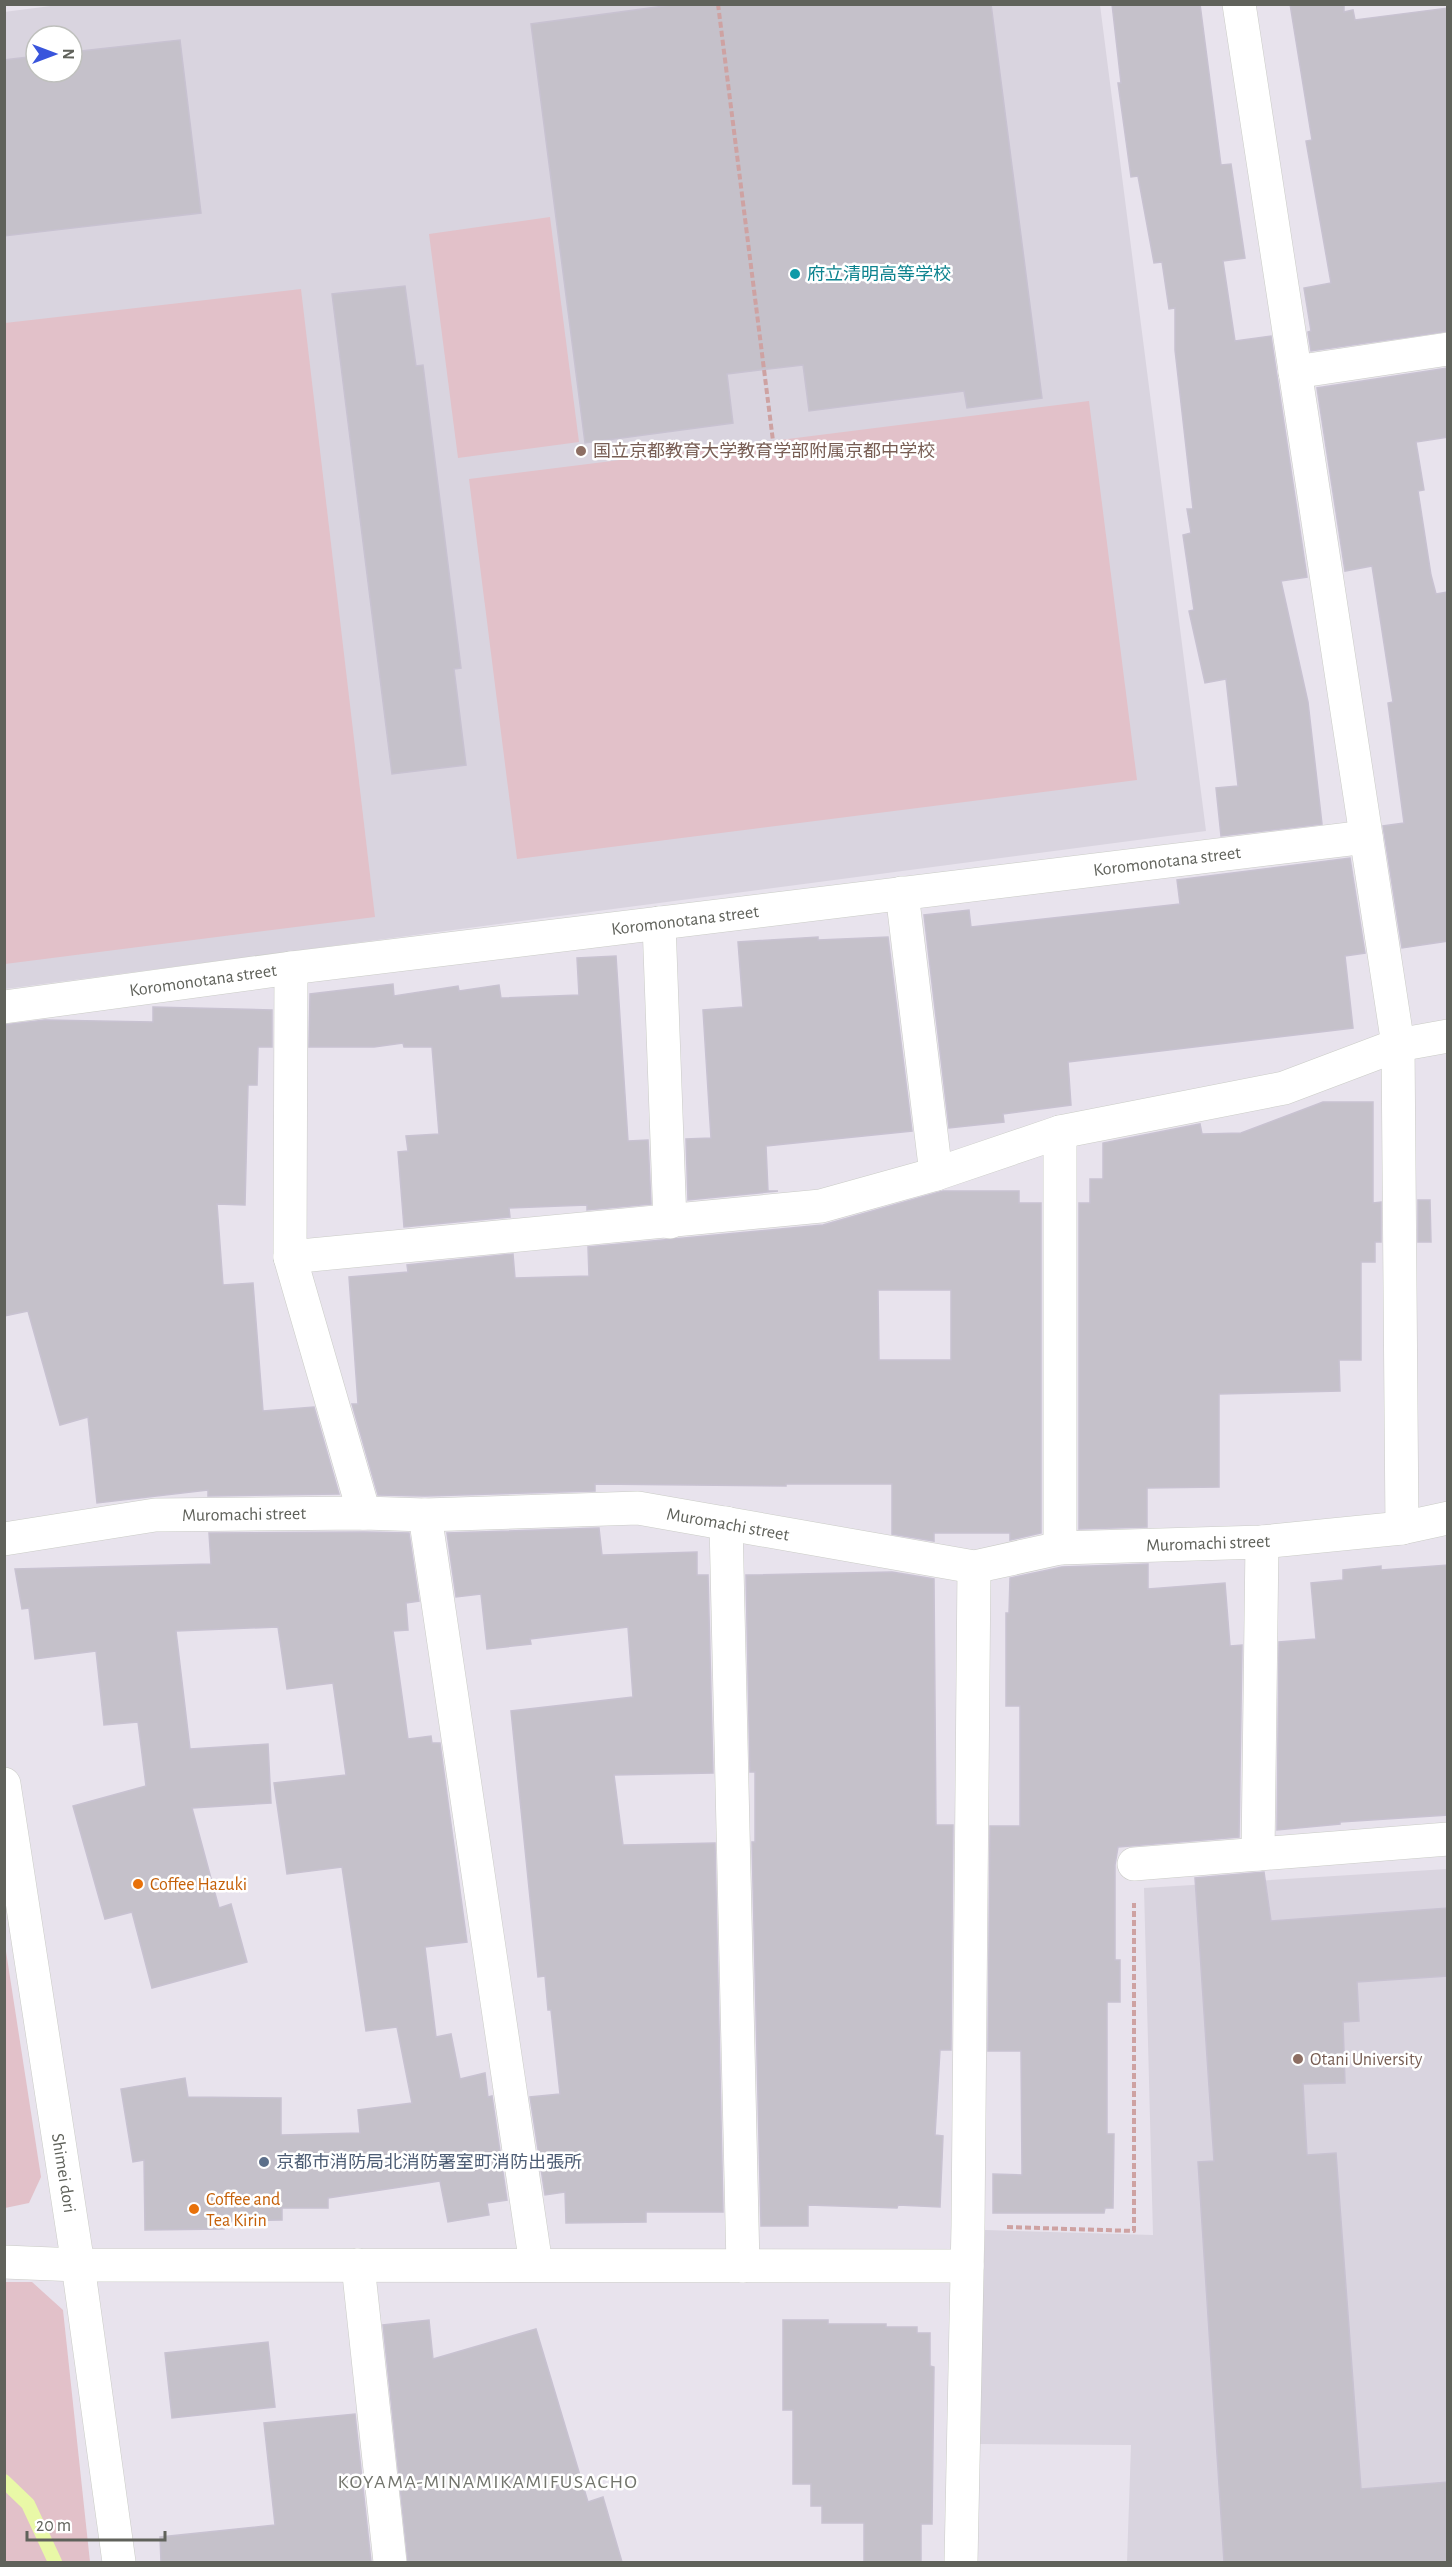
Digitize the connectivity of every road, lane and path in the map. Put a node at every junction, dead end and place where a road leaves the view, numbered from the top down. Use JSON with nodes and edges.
{"nodes":[{"id":1,"x":718,"y":4,"type":"edge"},
{"id":2,"x":1239,"y":4,"type":"edge"},
{"id":3,"x":1448,"y":349,"type":"edge"},
{"id":4,"x":1295,"y":372,"type":"junction"},
{"id":5,"x":773,"y":441,"type":"dead end"},
{"id":6,"x":1366,"y":837,"type":"junction"},
{"id":7,"x":902,"y":893,"type":"junction"},
{"id":8,"x":659,"y":923,"type":"junction"},
{"id":9,"x":291,"y":968,"type":"junction"},
{"id":10,"x":4,"y":1007,"type":"edge"},
{"id":11,"x":1448,"y":1036,"type":"edge"},
{"id":12,"x":1398,"y":1045,"type":"junction"},
{"id":13,"x":1060,"y":1132,"type":"junction"},
{"id":14,"x":936,"y":1174,"type":"junction"},
{"id":15,"x":670,"y":1222,"type":"junction"},
{"id":16,"x":290,"y":1257,"type":"junction"},
{"id":17,"x":364,"y":1513,"type":"junction"},
{"id":18,"x":425,"y":1515,"type":"junction"},
{"id":19,"x":1448,"y":1518,"type":"edge"},
{"id":20,"x":726,"y":1523,"type":"junction"},
{"id":21,"x":1402,"y":1528,"type":"junction"},
{"id":22,"x":4,"y":1539,"type":"edge"},
{"id":23,"x":1262,"y":1542,"type":"junction"},
{"id":24,"x":1060,"y":1548,"type":"junction"},
{"id":25,"x":974,"y":1567,"type":"junction"},
{"id":26,"x":4,"y":1784,"type":"edge"},
{"id":27,"x":1448,"y":1839,"type":"edge"},
{"id":28,"x":1258,"y":1854,"type":"junction"},
{"id":29,"x":1134,"y":1864,"type":"joint"},
{"id":30,"x":968,"y":2226,"type":"junction"},
{"id":31,"x":4,"y":2262,"type":"edge"},
{"id":32,"x":78,"y":2265,"type":"junction"},
{"id":33,"x":358,"y":2265,"type":"junction"},
{"id":34,"x":536,"y":2265,"type":"junction"},
{"id":35,"x":743,"y":2266,"type":"junction"},
{"id":36,"x":967,"y":2266,"type":"junction"},
{"id":37,"x":119,"y":2562,"type":"edge"},
{"id":38,"x":390,"y":2562,"type":"edge"},
{"id":39,"x":961,"y":2562,"type":"edge"}],
"edges":[{"from":1,"to":5,"type":"path"},
{"from":2,"to":4,"type":"street"},
{"from":3,"to":4,"type":"street"},
{"from":4,"to":6,"type":"street"},
{"from":6,"to":7,"type":"street","name":"Koromonotana street"},
{"from":6,"to":12,"type":"street"},
{"from":7,"to":8,"type":"street","name":"Koromonotana street"},
{"from":7,"to":14,"type":"street"},
{"from":8,"to":9,"type":"street","name":"Koromonotana street"},
{"from":8,"to":15,"type":"street"},
{"from":9,"to":10,"type":"street","name":"Koromonotana street"},
{"from":9,"to":16,"type":"street"},
{"from":11,"to":12,"type":"street"},
{"from":12,"to":13,"type":"street"},
{"from":12,"to":21,"type":"street"},
{"from":13,"to":14,"type":"street"},
{"from":13,"to":24,"type":"street"},
{"from":14,"to":15,"type":"street"},
{"from":15,"to":16,"type":"street"},
{"from":16,"to":17,"type":"street"},
{"from":17,"to":18,"type":"street","name":"Muromachi street"},
{"from":17,"to":22,"type":"street","name":"Muromachi street"},
{"from":18,"to":20,"type":"street","name":"Muromachi street"},
{"from":18,"to":34,"type":"street"},
{"from":19,"to":21,"type":"street","name":"Muromachi street"},
{"from":20,"to":25,"type":"street","name":"Muromachi street"},
{"from":20,"to":35,"type":"street"},
{"from":21,"to":23,"type":"street","name":"Muromachi street"},
{"from":23,"to":24,"type":"street","name":"Muromachi street"},
{"from":23,"to":28,"type":"street"},
{"from":24,"to":25,"type":"street","name":"Muromachi street"},
{"from":25,"to":30,"type":"street"},
{"from":26,"to":32,"type":"street","name":"Shimei dori"},
{"from":27,"to":28,"type":"street"},
{"from":28,"to":29,"type":"street"},
{"from":29,"to":30,"type":"path"},
{"from":30,"to":36,"type":"street"},
{"from":31,"to":32,"type":"street"},
{"from":32,"to":33,"type":"street"},
{"from":32,"to":37,"type":"street","name":"Shimei dori"},
{"from":33,"to":34,"type":"street"},
{"from":33,"to":38,"type":"street"},
{"from":34,"to":35,"type":"street"},
{"from":35,"to":36,"type":"street"},
{"from":36,"to":39,"type":"street"}]}
